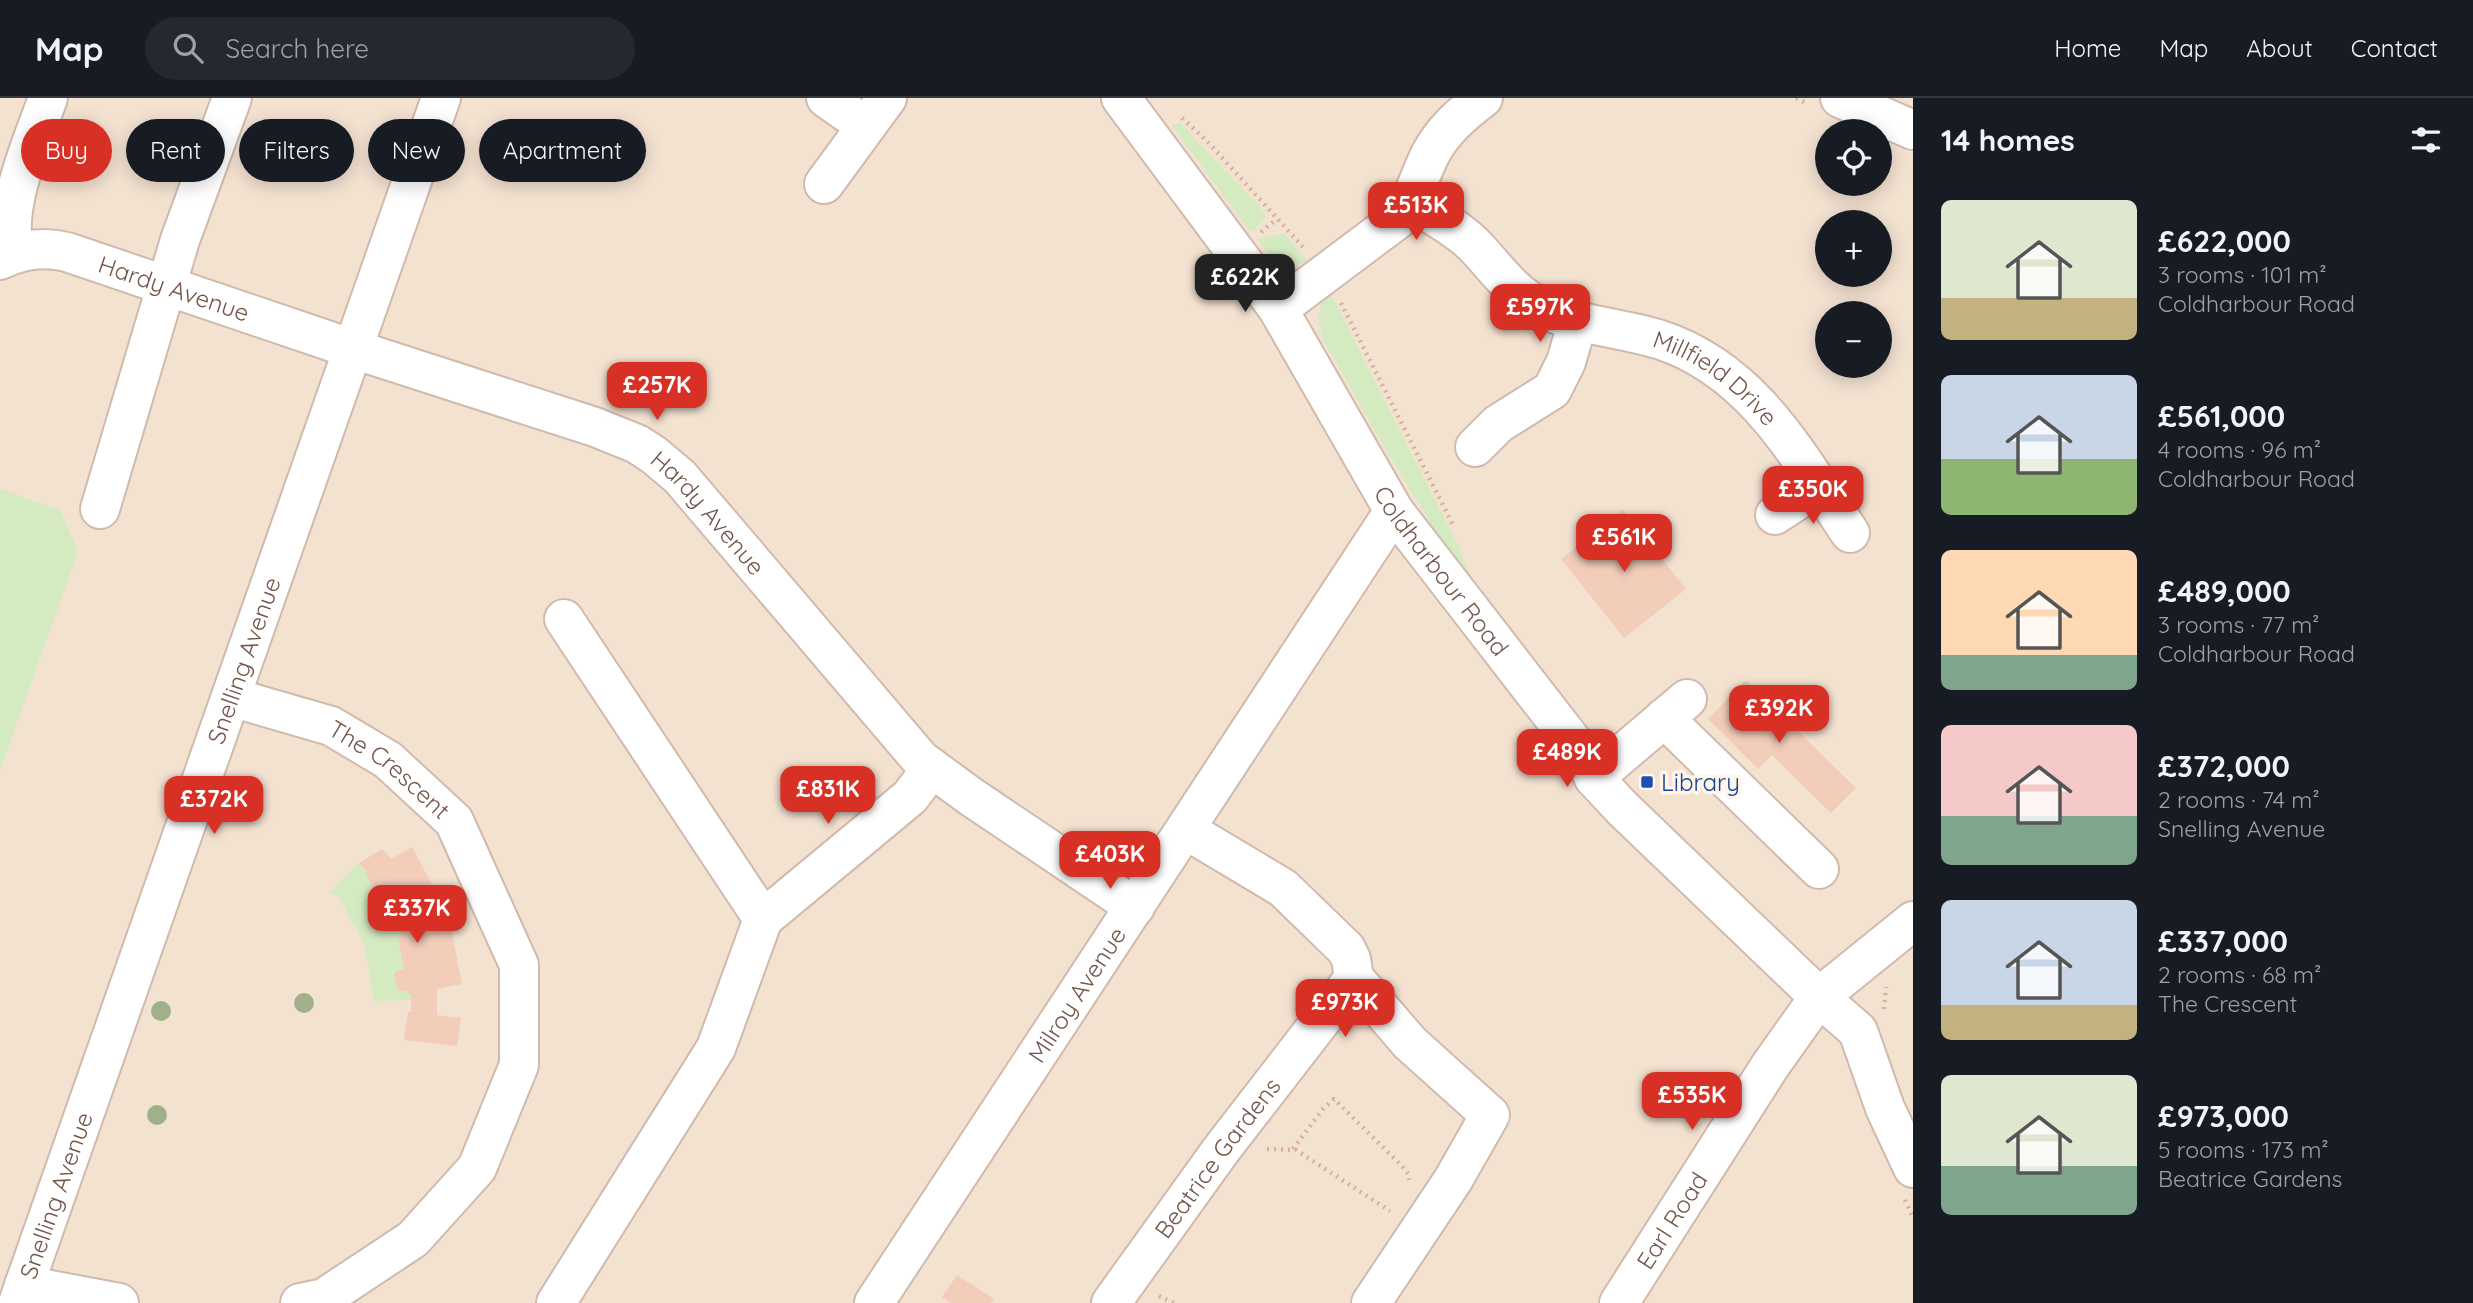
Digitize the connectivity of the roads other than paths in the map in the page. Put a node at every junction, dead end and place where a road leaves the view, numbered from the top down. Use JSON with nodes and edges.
{"nodes":[{"id":1,"x":48,"y":98,"type":"edge"},
{"id":2,"x":232,"y":98,"type":"edge"},
{"id":3,"x":441,"y":98,"type":"edge"},
{"id":4,"x":826,"y":98,"type":"edge"},
{"id":5,"x":1121,"y":98,"type":"edge"},
{"id":6,"x":1483,"y":98,"type":"edge"},
{"id":7,"x":1840,"y":98,"type":"edge"},
{"id":8,"x":877,"y":112,"type":"edge"},
{"id":9,"x":1913,"y":130,"type":"edge"},
{"id":10,"x":824,"y":184,"type":"dead end"},
{"id":11,"x":1411,"y":202,"type":"junction"},
{"id":12,"x":8,"y":256,"type":"edge"},
{"id":13,"x":166,"y":285,"type":"junction"},
{"id":14,"x":1278,"y":309,"type":"junction"},
{"id":15,"x":1578,"y":321,"type":"junction"},
{"id":16,"x":353,"y":349,"type":"junction"},
{"id":17,"x":1475,"y":447,"type":"dead end"},
{"id":18,"x":1819,"y":486,"type":"junction"},
{"id":19,"x":100,"y":509,"type":"dead end"},
{"id":20,"x":1394,"y":511,"type":"junction"},
{"id":21,"x":1775,"y":515,"type":"dead end"},
{"id":22,"x":1850,"y":533,"type":"dead end"},
{"id":23,"x":564,"y":619,"type":"dead end"},
{"id":24,"x":232,"y":697,"type":"junction"},
{"id":25,"x":931,"y":769,"type":"junction"},
{"id":26,"x":1594,"y":778,"type":"junction"},
{"id":27,"x":1186,"y":830,"type":"junction"},
{"id":28,"x":1819,"y":869,"type":"dead end"},
{"id":29,"x":1135,"y":906,"type":"junction"},
{"id":30,"x":763,"y":919,"type":"junction"},
{"id":31,"x":1913,"y":920,"type":"edge"},
{"id":32,"x":1354,"y":978,"type":"junction"},
{"id":33,"x":1819,"y":997,"type":"junction"},
{"id":34,"x":1913,"y":1168,"type":"edge"},
{"id":35,"x":21,"y":1294,"type":"edge"},
{"id":36,"x":119,"y":1303,"type":"edge"},
{"id":37,"x":300,"y":1303,"type":"edge"},
{"id":38,"x":556,"y":1303,"type":"edge"},
{"id":39,"x":874,"y":1303,"type":"edge"},
{"id":40,"x":1111,"y":1303,"type":"edge"},
{"id":41,"x":1371,"y":1303,"type":"edge"},
{"id":42,"x":1619,"y":1303,"type":"edge"}],
"edges":[{"from":1,"to":12,"type":"street"},
{"from":2,"to":13,"type":"street"},
{"from":3,"to":16,"type":"street","name":"Snelling Avenue"},
{"from":4,"to":8,"type":"street"},
{"from":5,"to":14,"type":"street","name":"Coldharbour Road"},
{"from":6,"to":11,"type":"street"},
{"from":7,"to":9,"type":"street"},
{"from":8,"to":10,"type":"street"},
{"from":11,"to":14,"type":"street"},
{"from":11,"to":15,"type":"street","name":"Millfield Drive"},
{"from":12,"to":13,"type":"street","name":"Hardy Avenue"},
{"from":13,"to":16,"type":"street","name":"Hardy Avenue"},
{"from":13,"to":19,"type":"street"},
{"from":14,"to":20,"type":"street","name":"Coldharbour Road"},
{"from":15,"to":17,"type":"street"},
{"from":15,"to":18,"type":"street","name":"Millfield Drive"},
{"from":16,"to":24,"type":"street","name":"Snelling Avenue"},
{"from":16,"to":25,"type":"street","name":"Hardy Avenue"},
{"from":18,"to":21,"type":"street"},
{"from":18,"to":22,"type":"street","name":"Millfield Drive"},
{"from":20,"to":26,"type":"street","name":"Coldharbour Road"},
{"from":20,"to":27,"type":"street","name":"Milroy Avenue"},
{"from":23,"to":30,"type":"street"},
{"from":24,"to":35,"type":"street","name":"Snelling Avenue"},
{"from":24,"to":37,"type":"street","name":"The Crescent"},
{"from":25,"to":29,"type":"street","name":"Hardy Avenue"},
{"from":25,"to":30,"type":"street"},
{"from":26,"to":28,"type":"street"},
{"from":26,"to":33,"type":"street","name":"Coldharbour Road"},
{"from":27,"to":29,"type":"street","name":"Milroy Avenue"},
{"from":27,"to":32,"type":"street"},
{"from":29,"to":39,"type":"street","name":"Milroy Avenue"},
{"from":30,"to":38,"type":"street"},
{"from":31,"to":33,"type":"street","name":"Earl Road"},
{"from":32,"to":40,"type":"street","name":"Beatrice Gardens"},
{"from":32,"to":41,"type":"street"},
{"from":33,"to":34,"type":"street","name":"Coldharbour Road"},
{"from":33,"to":42,"type":"street","name":"Earl Road"},
{"from":35,"to":36,"type":"street"}]}
